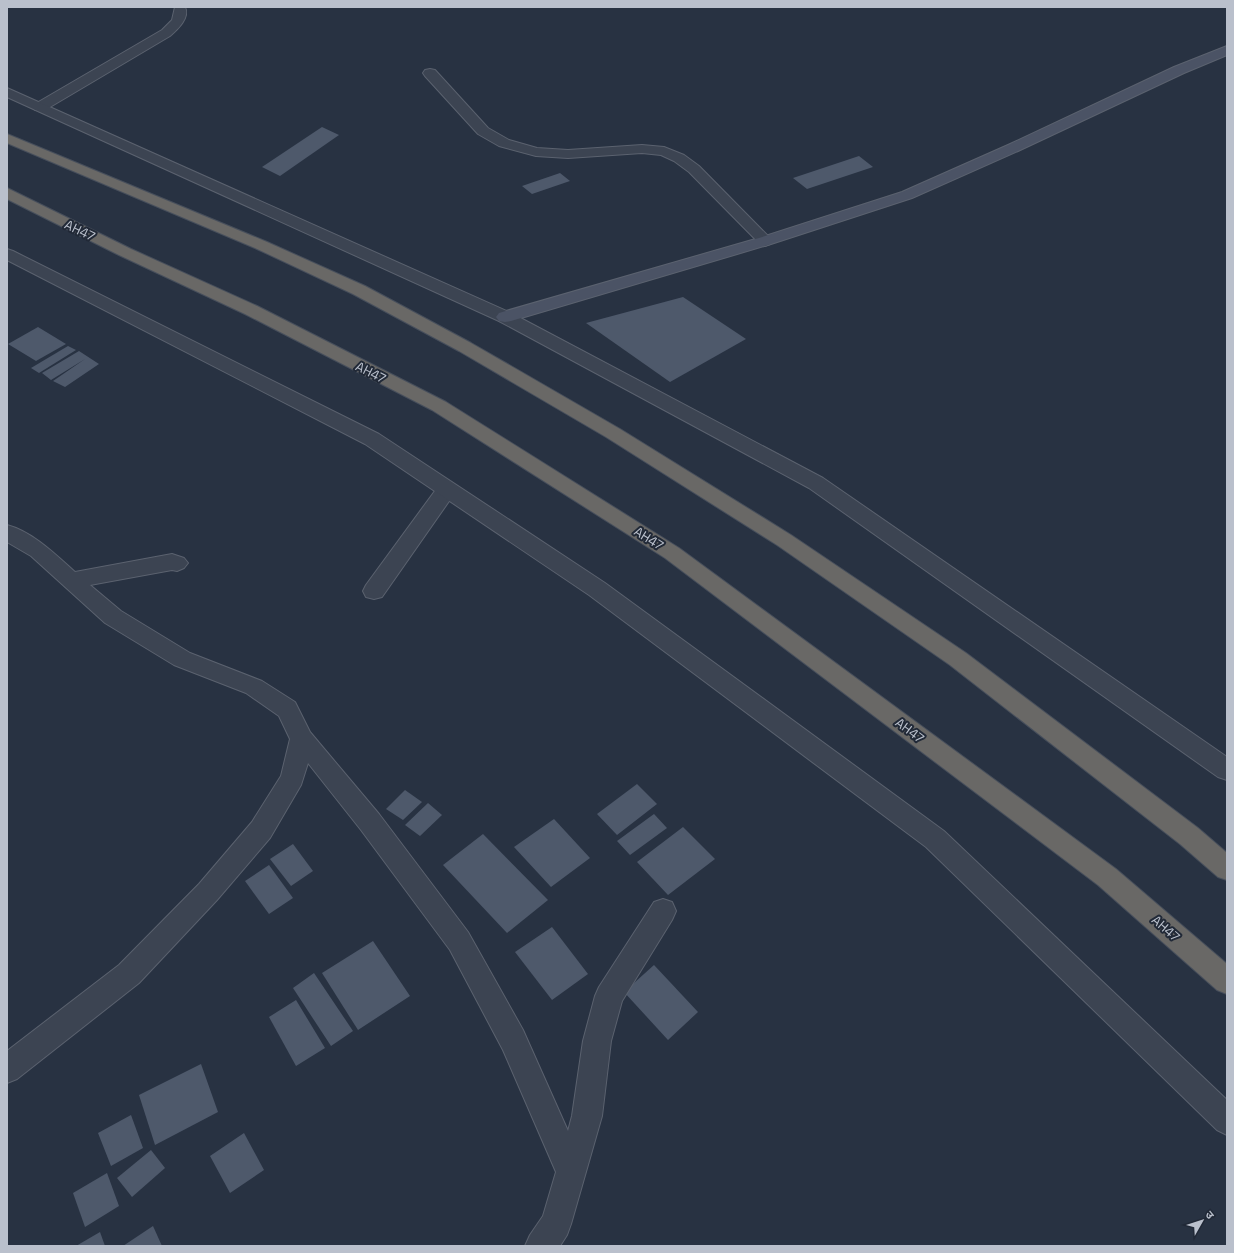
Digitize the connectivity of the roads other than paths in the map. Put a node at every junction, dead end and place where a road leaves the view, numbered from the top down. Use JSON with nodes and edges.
{"nodes":[{"id":1,"x":180,"y":9,"type":"dead end"},
{"id":2,"x":1227,"y":50,"type":"edge"},
{"id":3,"x":430,"y":73,"type":"dead end"},
{"id":4,"x":7,"y":92,"type":"edge"},
{"id":5,"x":40,"y":107,"type":"junction"},
{"id":6,"x":7,"y":138,"type":"edge"},
{"id":7,"x":7,"y":193,"type":"edge"},
{"id":8,"x":765,"y":242,"type":"junction"},
{"id":9,"x":7,"y":254,"type":"edge"},
{"id":10,"x":506,"y":317,"type":"junction"},
{"id":11,"x":447,"y":489,"type":"junction"},
{"id":12,"x":7,"y":532,"type":"edge"},
{"id":13,"x":177,"y":562,"type":"dead end"},
{"id":14,"x":73,"y":580,"type":"junction"},
{"id":15,"x":374,"y":591,"type":"dead end"},
{"id":16,"x":302,"y":739,"type":"junction"},
{"id":17,"x":1227,"y":770,"type":"edge"},
{"id":18,"x":1227,"y":869,"type":"edge"},
{"id":19,"x":663,"y":911,"type":"dead end"},
{"id":20,"x":1227,"y":981,"type":"edge"},
{"id":21,"x":7,"y":1069,"type":"edge"},
{"id":22,"x":1227,"y":1120,"type":"edge"},
{"id":23,"x":571,"y":1172,"type":"junction"},
{"id":24,"x":541,"y":1246,"type":"edge"}],
"edges":[{"from":1,"to":5,"type":"lane"},
{"from":2,"to":8,"type":"main road"},
{"from":3,"to":8,"type":"lane"},
{"from":4,"to":5,"type":"street"},
{"from":5,"to":10,"type":"street"},
{"from":6,"to":18,"type":"highway"},
{"from":7,"to":20,"type":"highway","name":"AH47"},
{"from":8,"to":10,"type":"main road"},
{"from":9,"to":11,"type":"street"},
{"from":10,"to":17,"type":"street"},
{"from":11,"to":15,"type":"street"},
{"from":11,"to":22,"type":"street"},
{"from":12,"to":14,"type":"street"},
{"from":13,"to":14,"type":"street"},
{"from":14,"to":16,"type":"street"},
{"from":16,"to":21,"type":"street"},
{"from":16,"to":23,"type":"street"},
{"from":19,"to":23,"type":"street"},
{"from":23,"to":24,"type":"street"}]}
